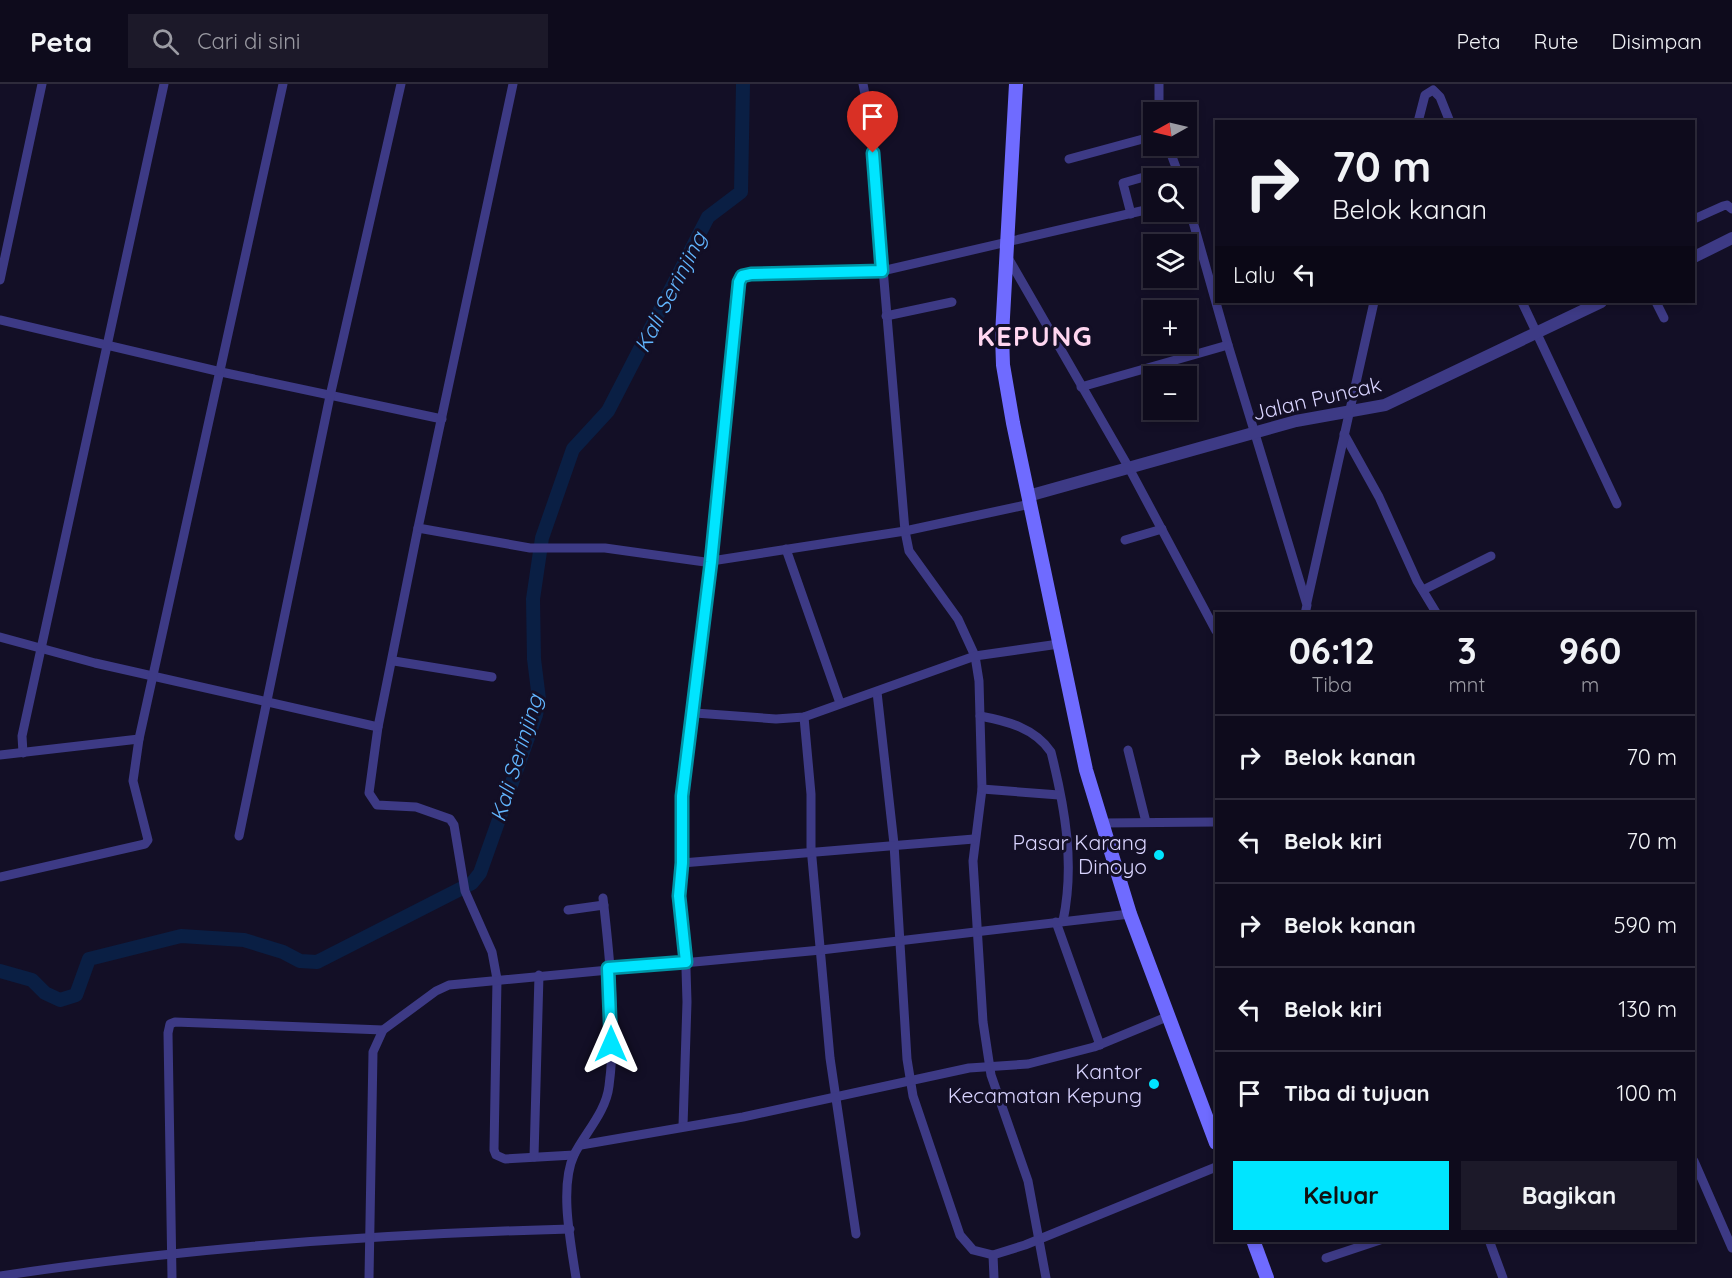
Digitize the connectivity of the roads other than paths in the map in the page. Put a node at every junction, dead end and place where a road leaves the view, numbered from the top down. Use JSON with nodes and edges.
{"nodes":[{"id":1,"x":42,"y":84,"type":"edge"},
{"id":2,"x":164,"y":84,"type":"edge"},
{"id":3,"x":283,"y":84,"type":"edge"},
{"id":4,"x":401,"y":84,"type":"edge"},
{"id":5,"x":513,"y":84,"type":"edge"},
{"id":6,"x":863,"y":84,"type":"edge"},
{"id":7,"x":1016,"y":84,"type":"edge"},
{"id":8,"x":1159,"y":84,"type":"edge"},
{"id":9,"x":1159,"y":102,"type":"edge"},
{"id":10,"x":1419,"y":120,"type":"edge"},
{"id":11,"x":1449,"y":120,"type":"edge"},
{"id":12,"x":1143,"y":139,"type":"edge"},
{"id":13,"x":1069,"y":159,"type":"dead end"},
{"id":14,"x":1143,"y":177,"type":"edge"},
{"id":15,"x":1732,"y":209,"type":"edge"},
{"id":16,"x":1143,"y":211,"type":"edge"},
{"id":17,"x":1131,"y":214,"type":"junction"},
{"id":18,"x":1695,"y":219,"type":"edge"},
{"id":19,"x":1193,"y":222,"type":"edge"},
{"id":20,"x":1732,"y":238,"type":"edge"},
{"id":21,"x":1006,"y":249,"type":"junction"},
{"id":22,"x":1695,"y":256,"type":"edge"},
{"id":23,"x":885,"y":270,"type":"junction"},
{"id":24,"x":0,"y":280,"type":"edge"},
{"id":25,"x":1215,"y":299,"type":"edge"},
{"id":26,"x":952,"y":302,"type":"dead end"},
{"id":27,"x":1216,"y":303,"type":"edge"},
{"id":28,"x":1374,"y":303,"type":"edge"},
{"id":29,"x":1522,"y":303,"type":"edge"},
{"id":30,"x":1598,"y":303,"type":"edge"},
{"id":31,"x":1656,"y":303,"type":"edge"},
{"id":32,"x":891,"y":316,"type":"junction"},
{"id":33,"x":1664,"y":318,"type":"dead end"},
{"id":34,"x":0,"y":320,"type":"edge"},
{"id":35,"x":1537,"y":332,"type":"junction"},
{"id":36,"x":105,"y":343,"type":"junction"},
{"id":37,"x":1228,"y":345,"type":"junction"},
{"id":38,"x":221,"y":372,"type":"junction"},
{"id":39,"x":1082,"y":387,"type":"junction"},
{"id":40,"x":330,"y":396,"type":"junction"},
{"id":41,"x":1352,"y":410,"type":"junction"},
{"id":42,"x":442,"y":418,"type":"junction"},
{"id":43,"x":1256,"y":432,"type":"junction"},
{"id":44,"x":1344,"y":434,"type":"junction"},
{"id":45,"x":1129,"y":468,"type":"junction"},
{"id":46,"x":1029,"y":500,"type":"junction"},
{"id":47,"x":1617,"y":504,"type":"dead end"},
{"id":48,"x":418,"y":528,"type":"junction"},
{"id":49,"x":910,"y":530,"type":"junction"},
{"id":50,"x":1162,"y":530,"type":"junction"},
{"id":51,"x":1125,"y":540,"type":"dead end"},
{"id":52,"x":786,"y":549,"type":"junction"},
{"id":53,"x":1491,"y":556,"type":"dead end"},
{"id":54,"x":705,"y":562,"type":"junction"},
{"id":55,"x":1423,"y":590,"type":"junction"},
{"id":56,"x":1306,"y":609,"type":"edge"},
{"id":57,"x":1436,"y":612,"type":"edge"},
{"id":58,"x":1215,"y":629,"type":"edge"},
{"id":59,"x":0,"y":637,"type":"edge"},
{"id":60,"x":1059,"y":644,"type":"junction"},
{"id":61,"x":40,"y":648,"type":"junction"},
{"id":62,"x":975,"y":656,"type":"junction"},
{"id":63,"x":394,"y":661,"type":"junction"},
{"id":64,"x":154,"y":674,"type":"junction"},
{"id":65,"x":492,"y":677,"type":"dead end"},
{"id":66,"x":877,"y":692,"type":"junction"},
{"id":67,"x":269,"y":700,"type":"junction"},
{"id":68,"x":840,"y":703,"type":"junction"},
{"id":69,"x":694,"y":713,"type":"junction"},
{"id":70,"x":980,"y":716,"type":"junction"},
{"id":71,"x":804,"y":717,"type":"junction"},
{"id":72,"x":378,"y":727,"type":"junction"},
{"id":73,"x":139,"y":739,"type":"junction"},
{"id":74,"x":1128,"y":750,"type":"dead end"},
{"id":75,"x":23,"y":753,"type":"junction"},
{"id":76,"x":0,"y":755,"type":"edge"},
{"id":77,"x":982,"y":789,"type":"junction"},
{"id":78,"x":1059,"y":795,"type":"junction"},
{"id":79,"x":1146,"y":822,"type":"junction"},
{"id":80,"x":1215,"y":822,"type":"edge"},
{"id":81,"x":1102,"y":824,"type":"junction"},
{"id":82,"x":239,"y":837,"type":"dead end"},
{"id":83,"x":974,"y":839,"type":"junction"},
{"id":84,"x":894,"y":844,"type":"junction"},
{"id":85,"x":811,"y":851,"type":"junction"},
{"id":86,"x":682,"y":863,"type":"junction"},
{"id":87,"x":0,"y":877,"type":"edge"},
{"id":88,"x":568,"y":910,"type":"dead end"},
{"id":89,"x":1130,"y":914,"type":"junction"},
{"id":90,"x":1059,"y":922,"type":"junction"},
{"id":91,"x":977,"y":930,"type":"junction"},
{"id":92,"x":900,"y":939,"type":"junction"},
{"id":93,"x":821,"y":950,"type":"junction"},
{"id":94,"x":686,"y":962,"type":"junction"},
{"id":95,"x":608,"y":968,"type":"junction"},
{"id":96,"x":539,"y":975,"type":"junction"},
{"id":97,"x":497,"y":979,"type":"junction"},
{"id":98,"x":1169,"y":1016,"type":"junction"},
{"id":99,"x":383,"y":1030,"type":"junction"},
{"id":100,"x":1100,"y":1045,"type":"junction"},
{"id":101,"x":990,"y":1068,"type":"junction"},
{"id":102,"x":910,"y":1080,"type":"junction"},
{"id":103,"x":835,"y":1096,"type":"junction"},
{"id":104,"x":683,"y":1126,"type":"junction"},
{"id":105,"x":1215,"y":1140,"type":"edge"},
{"id":106,"x":581,"y":1145,"type":"junction"},
{"id":107,"x":574,"y":1155,"type":"junction"},
{"id":108,"x":534,"y":1157,"type":"junction"},
{"id":109,"x":1695,"y":1163,"type":"edge"},
{"id":110,"x":1215,"y":1167,"type":"edge"},
{"id":111,"x":570,"y":1229,"type":"junction"},
{"id":112,"x":856,"y":1234,"type":"dead end"},
{"id":113,"x":368,"y":1237,"type":"junction"},
{"id":114,"x":1040,"y":1239,"type":"junction"},
{"id":115,"x":1254,"y":1242,"type":"edge"},
{"id":116,"x":1374,"y":1242,"type":"edge"},
{"id":117,"x":1490,"y":1242,"type":"edge"},
{"id":118,"x":1732,"y":1248,"type":"edge"},
{"id":119,"x":171,"y":1252,"type":"junction"},
{"id":120,"x":993,"y":1255,"type":"junction"},
{"id":121,"x":1326,"y":1258,"type":"dead end"},
{"id":122,"x":44,"y":1274,"type":"edge"},
{"id":123,"x":0,"y":1276,"type":"edge"},
{"id":124,"x":172,"y":1278,"type":"edge"},
{"id":125,"x":369,"y":1278,"type":"edge"},
{"id":126,"x":576,"y":1278,"type":"edge"},
{"id":127,"x":994,"y":1278,"type":"edge"},
{"id":128,"x":1047,"y":1278,"type":"edge"},
{"id":129,"x":1267,"y":1278,"type":"edge"},
{"id":130,"x":1503,"y":1278,"type":"edge"}],
"edges":[{"from":1,"to":24,"type":"street"},
{"from":2,"to":36,"type":"street"},
{"from":3,"to":38,"type":"street"},
{"from":4,"to":40,"type":"street"},
{"from":5,"to":42,"type":"street"},
{"from":6,"to":23,"type":"street"},
{"from":7,"to":21,"type":"main road"},
{"from":8,"to":9,"type":"street"},
{"from":10,"to":11,"type":"street"},
{"from":12,"to":13,"type":"street"},
{"from":14,"to":17,"type":"street"},
{"from":15,"to":18,"type":"street"},
{"from":16,"to":17,"type":"street"},
{"from":17,"to":21,"type":"street"},
{"from":19,"to":25,"type":"street"},
{"from":20,"to":22,"type":"street"},
{"from":21,"to":23,"type":"street"},
{"from":21,"to":39,"type":"street"},
{"from":21,"to":46,"type":"main road"},
{"from":23,"to":32,"type":"street"},
{"from":23,"to":54,"type":"street"},
{"from":26,"to":32,"type":"street"},
{"from":27,"to":37,"type":"street"},
{"from":28,"to":41,"type":"street"},
{"from":29,"to":35,"type":"street"},
{"from":30,"to":35,"type":"street","name":"Jalan Puncak"},
{"from":31,"to":33,"type":"street"},
{"from":32,"to":49,"type":"street"},
{"from":34,"to":36,"type":"street"},
{"from":35,"to":41,"type":"street","name":"Jalan Puncak"},
{"from":35,"to":47,"type":"street"},
{"from":36,"to":38,"type":"street"},
{"from":36,"to":61,"type":"street"},
{"from":37,"to":39,"type":"street"},
{"from":37,"to":43,"type":"street"},
{"from":38,"to":40,"type":"street"},
{"from":38,"to":64,"type":"street"},
{"from":39,"to":45,"type":"street"},
{"from":40,"to":42,"type":"street"},
{"from":40,"to":67,"type":"street"},
{"from":41,"to":43,"type":"street","name":"Jalan Puncak"},
{"from":41,"to":44,"type":"street"},
{"from":42,"to":48,"type":"street"},
{"from":43,"to":45,"type":"street","name":"Jalan Puncak"},
{"from":43,"to":56,"type":"street"},
{"from":44,"to":55,"type":"street"},
{"from":44,"to":56,"type":"street"},
{"from":45,"to":46,"type":"street","name":"Jalan Puncak"},
{"from":45,"to":50,"type":"street"},
{"from":46,"to":49,"type":"street"},
{"from":46,"to":60,"type":"main road"},
{"from":48,"to":54,"type":"street"},
{"from":48,"to":63,"type":"street"},
{"from":49,"to":52,"type":"street"},
{"from":49,"to":62,"type":"street"},
{"from":50,"to":51,"type":"street"},
{"from":50,"to":58,"type":"street"},
{"from":52,"to":54,"type":"street"},
{"from":52,"to":68,"type":"street"},
{"from":53,"to":55,"type":"street"},
{"from":54,"to":69,"type":"street"},
{"from":55,"to":57,"type":"street"},
{"from":59,"to":61,"type":"street"},
{"from":60,"to":62,"type":"street"},
{"from":60,"to":81,"type":"main road"},
{"from":61,"to":64,"type":"street"},
{"from":61,"to":75,"type":"street"},
{"from":62,"to":66,"type":"street"},
{"from":62,"to":70,"type":"street"},
{"from":63,"to":65,"type":"street"},
{"from":63,"to":72,"type":"street"},
{"from":64,"to":67,"type":"street"},
{"from":64,"to":73,"type":"street"},
{"from":66,"to":68,"type":"street"},
{"from":66,"to":84,"type":"street"},
{"from":67,"to":72,"type":"street"},
{"from":67,"to":82,"type":"street"},
{"from":68,"to":71,"type":"street"},
{"from":69,"to":71,"type":"street"},
{"from":69,"to":86,"type":"street"},
{"from":70,"to":77,"type":"street"},
{"from":70,"to":78,"type":"street"},
{"from":71,"to":85,"type":"street"},
{"from":72,"to":97,"type":"street"},
{"from":73,"to":75,"type":"street"},
{"from":73,"to":87,"type":"street"},
{"from":74,"to":79,"type":"street"},
{"from":75,"to":76,"type":"street"},
{"from":77,"to":78,"type":"street"},
{"from":77,"to":83,"type":"street"},
{"from":78,"to":90,"type":"street"},
{"from":79,"to":80,"type":"street"},
{"from":79,"to":81,"type":"street"},
{"from":81,"to":89,"type":"main road"},
{"from":83,"to":84,"type":"street"},
{"from":83,"to":91,"type":"street"},
{"from":84,"to":85,"type":"street"},
{"from":84,"to":92,"type":"street"},
{"from":85,"to":86,"type":"street"},
{"from":85,"to":93,"type":"street"},
{"from":86,"to":94,"type":"street"},
{"from":88,"to":95,"type":"street"},
{"from":89,"to":90,"type":"street"},
{"from":89,"to":98,"type":"main road"},
{"from":90,"to":91,"type":"street"},
{"from":90,"to":100,"type":"street"},
{"from":91,"to":92,"type":"street"},
{"from":91,"to":101,"type":"street"},
{"from":92,"to":93,"type":"street"},
{"from":92,"to":102,"type":"street"},
{"from":93,"to":94,"type":"street"},
{"from":93,"to":103,"type":"street"},
{"from":94,"to":95,"type":"street"},
{"from":94,"to":104,"type":"street"},
{"from":95,"to":96,"type":"street"},
{"from":95,"to":106,"type":"street"},
{"from":96,"to":97,"type":"street"},
{"from":96,"to":108,"type":"street"},
{"from":97,"to":99,"type":"street"},
{"from":97,"to":108,"type":"street"},
{"from":98,"to":100,"type":"street"},
{"from":98,"to":105,"type":"main road"},
{"from":99,"to":113,"type":"street"},
{"from":99,"to":119,"type":"street"},
{"from":100,"to":101,"type":"street"},
{"from":101,"to":102,"type":"street"},
{"from":101,"to":114,"type":"street"},
{"from":102,"to":103,"type":"street"},
{"from":102,"to":120,"type":"street"},
{"from":103,"to":104,"type":"street"},
{"from":103,"to":112,"type":"street"},
{"from":104,"to":106,"type":"street"},
{"from":106,"to":107,"type":"street"},
{"from":107,"to":108,"type":"street"},
{"from":107,"to":111,"type":"street"},
{"from":109,"to":118,"type":"street"},
{"from":110,"to":114,"type":"street"},
{"from":111,"to":113,"type":"street"},
{"from":111,"to":126,"type":"street"},
{"from":113,"to":119,"type":"street"},
{"from":113,"to":125,"type":"street"},
{"from":114,"to":120,"type":"street"},
{"from":114,"to":128,"type":"street"},
{"from":115,"to":129,"type":"main road"},
{"from":116,"to":121,"type":"street"},
{"from":117,"to":130,"type":"street"},
{"from":119,"to":122,"type":"street"},
{"from":119,"to":124,"type":"street"},
{"from":120,"to":127,"type":"street"},
{"from":122,"to":123,"type":"street"}]}
